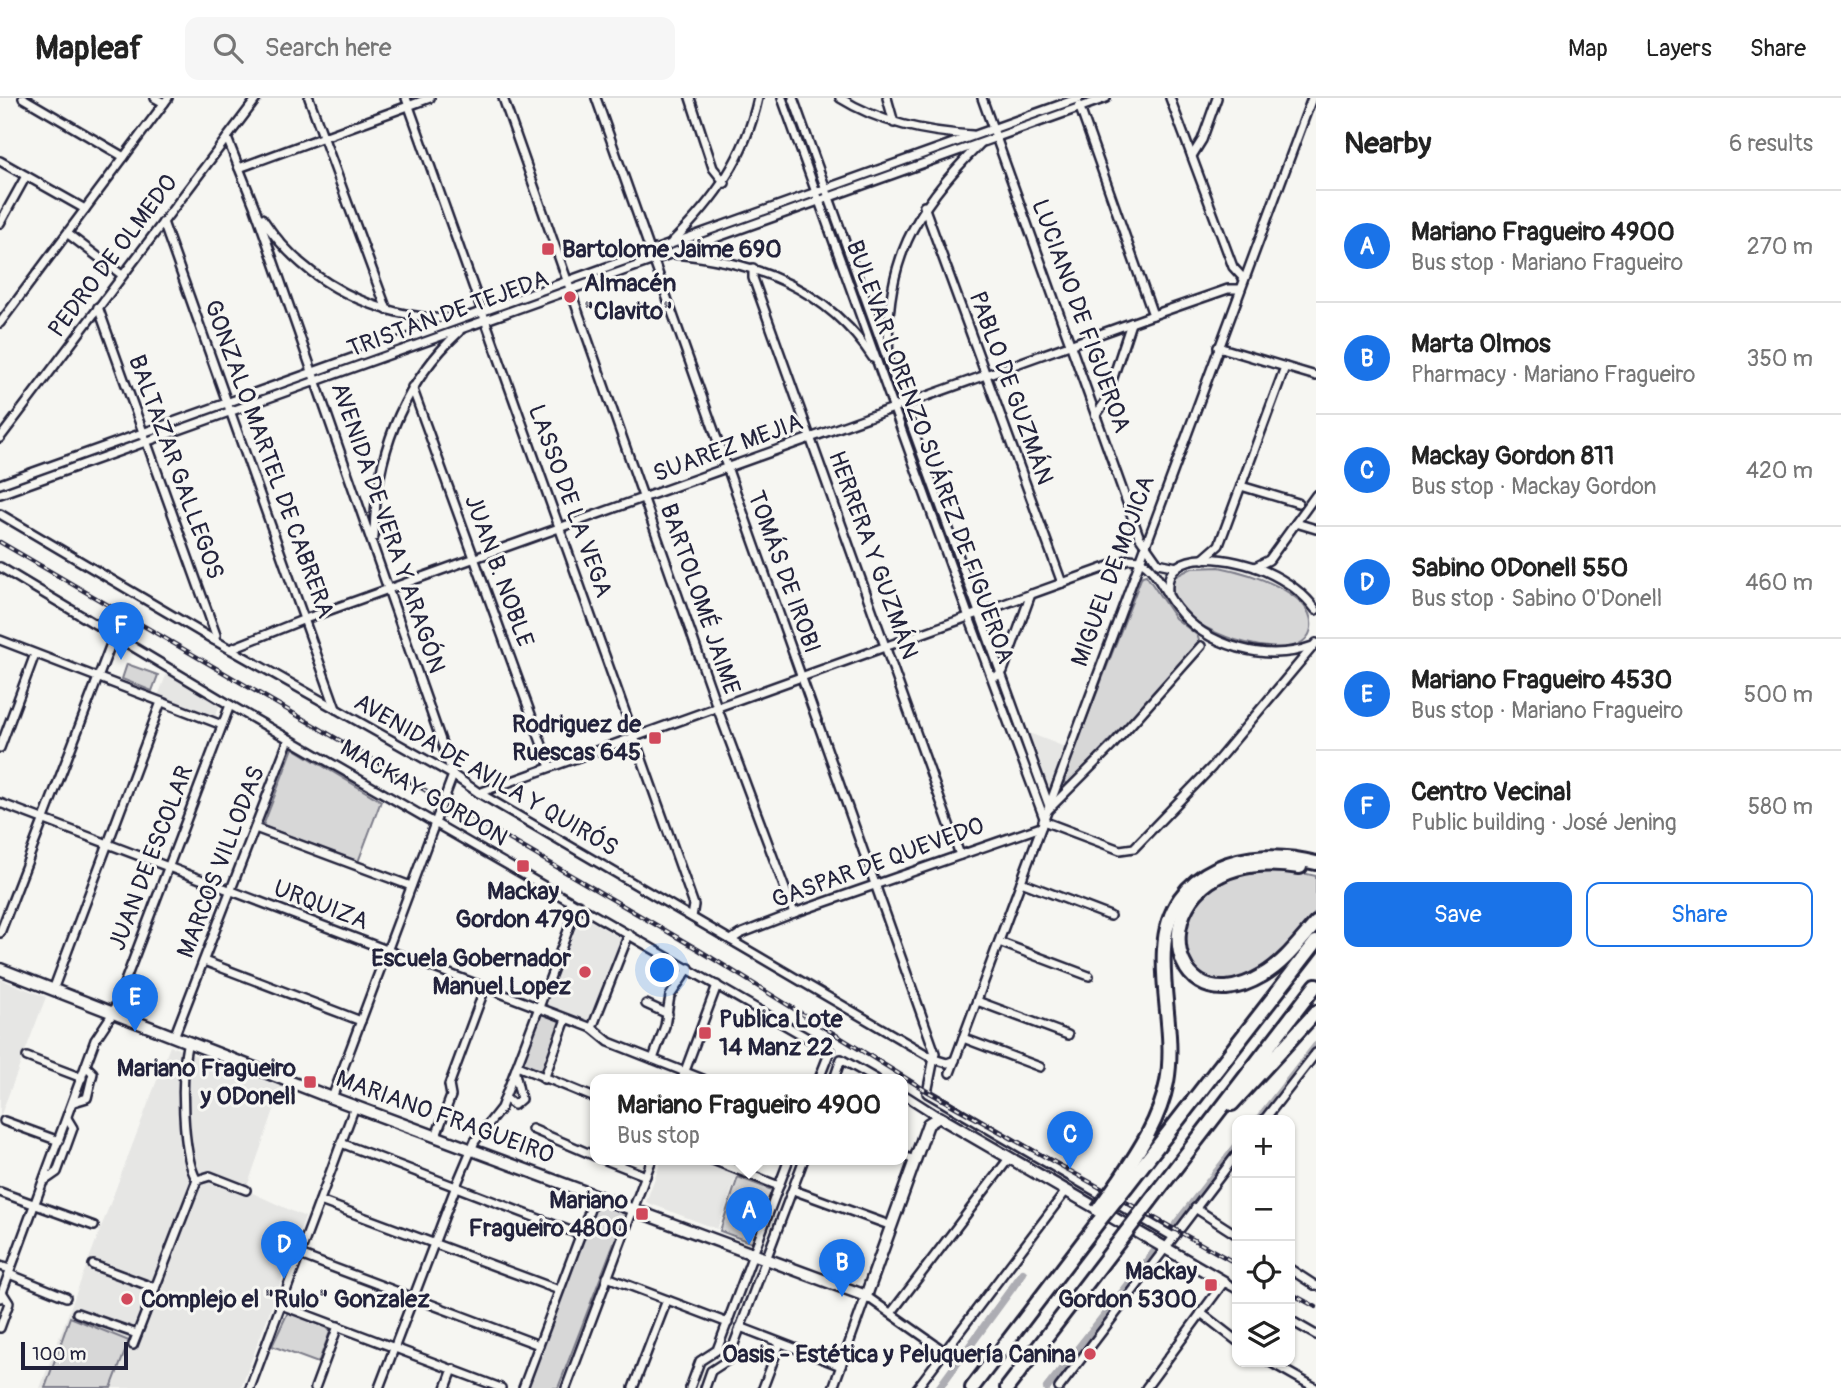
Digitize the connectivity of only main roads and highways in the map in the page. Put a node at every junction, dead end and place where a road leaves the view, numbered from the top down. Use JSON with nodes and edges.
{"nodes":[{"id":1,"x":1316,"y":863,"type":"edge"},
{"id":2,"x":1316,"y":871,"type":"edge"},
{"id":3,"x":1316,"y":923,"type":"edge"},
{"id":4,"x":1316,"y":942,"type":"edge"},
{"id":5,"x":0,"y":969,"type":"edge"},
{"id":6,"x":1316,"y":985,"type":"edge"},
{"id":7,"x":1316,"y":1012,"type":"edge"},
{"id":8,"x":1213,"y":1120,"type":"junction"},
{"id":9,"x":1122,"y":1184,"type":"junction"},
{"id":10,"x":1224,"y":1282,"type":"road end"},
{"id":11,"x":971,"y":1388,"type":"edge"},
{"id":12,"x":1007,"y":1388,"type":"edge"}],
"edges":[{"from":1,"to":9,"type":"highway"},
{"from":2,"to":3,"type":"highway"},
{"from":4,"to":9,"type":"highway"},
{"from":5,"to":10,"type":"main road","name":"MARIANO FRAGUEIRO"},
{"from":6,"to":8,"type":"highway"},
{"from":7,"to":8,"type":"highway"},
{"from":8,"to":12,"type":"highway","bridge":true},
{"from":9,"to":11,"type":"highway","bridge":true}]}
